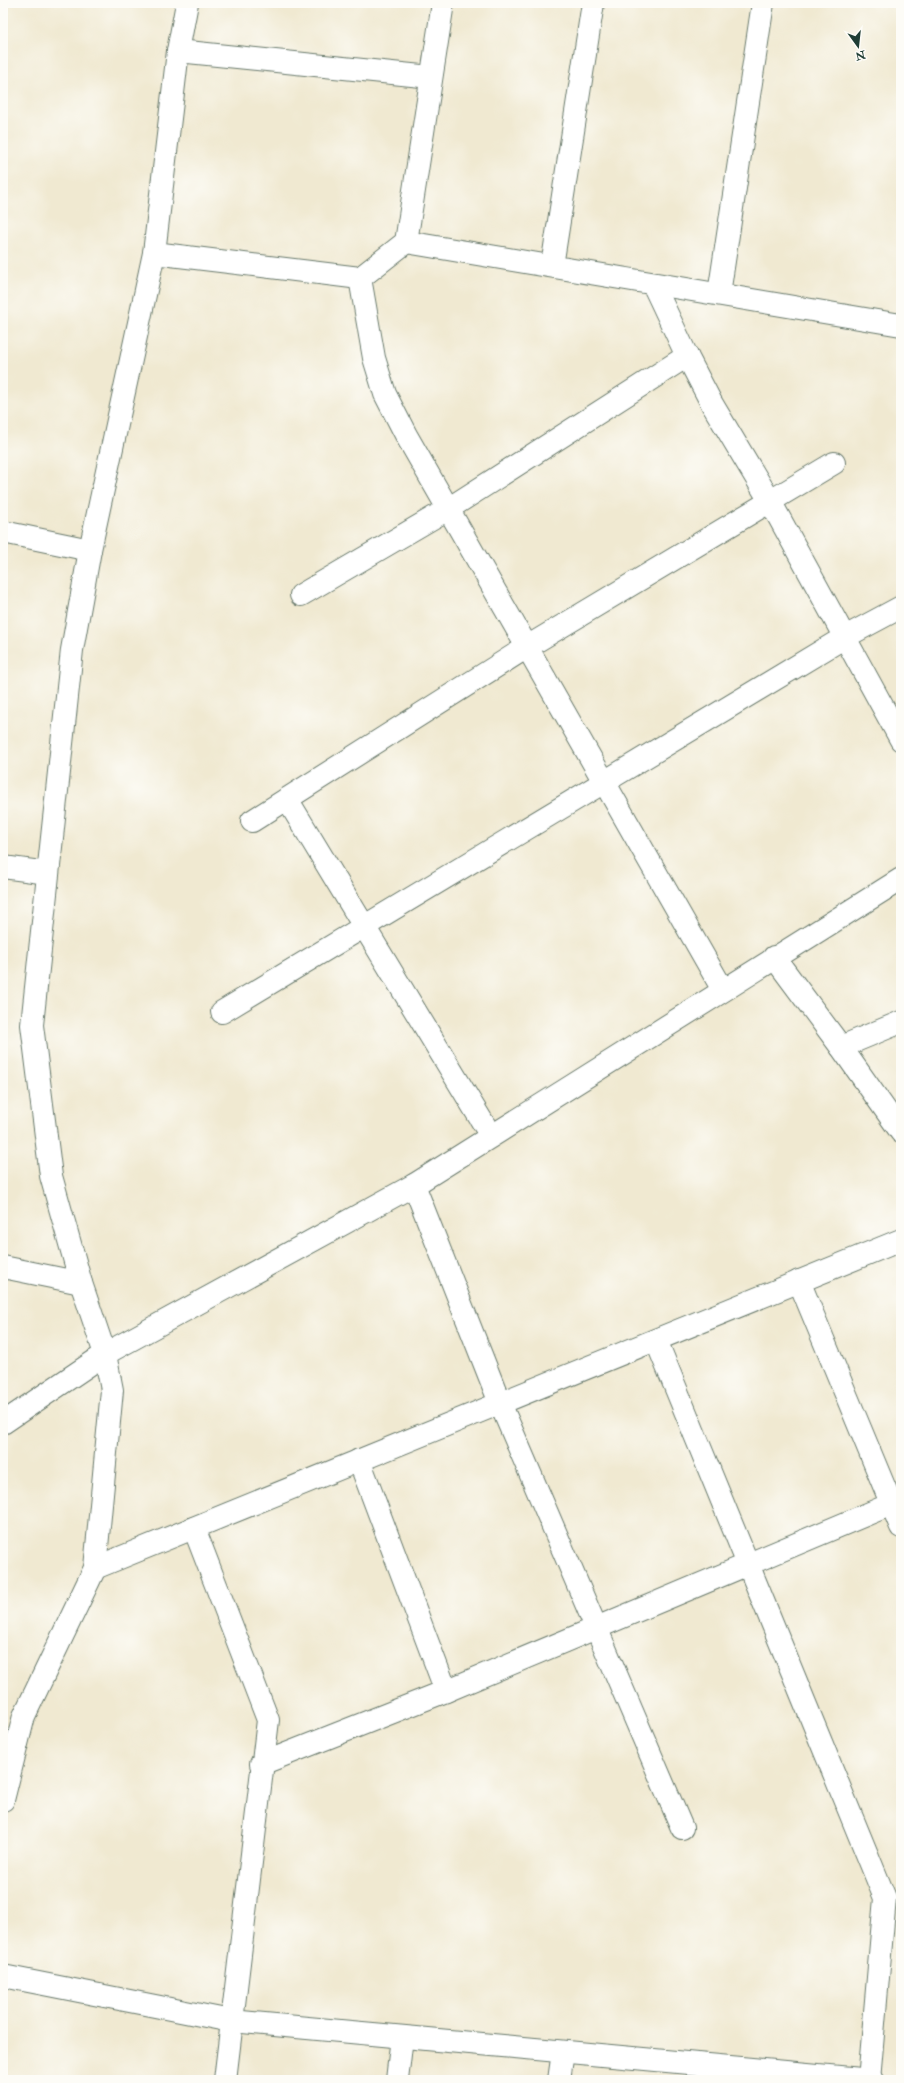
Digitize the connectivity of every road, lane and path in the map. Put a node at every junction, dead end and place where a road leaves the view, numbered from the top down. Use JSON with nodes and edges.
{"nodes":[{"id":1,"x":187,"y":3,"type":"edge"},
{"id":2,"x":443,"y":3,"type":"edge"},
{"id":3,"x":593,"y":3,"type":"edge"},
{"id":4,"x":763,"y":3,"type":"edge"},
{"id":5,"x":178,"y":51,"type":"junction"},
{"id":6,"x":431,"y":77,"type":"junction"},
{"id":7,"x":406,"y":242,"type":"junction"},
{"id":8,"x":154,"y":254,"type":"junction"},
{"id":9,"x":552,"y":266,"type":"junction"},
{"id":10,"x":360,"y":278,"type":"junction"},
{"id":11,"x":653,"y":284,"type":"junction"},
{"id":12,"x":719,"y":294,"type":"junction"},
{"id":13,"x":901,"y":325,"type":"edge"},
{"id":14,"x":686,"y":356,"type":"junction"},
{"id":15,"x":834,"y":463,"type":"dead end"},
{"id":16,"x":770,"y":501,"type":"junction"},
{"id":17,"x":448,"y":509,"type":"junction"},
{"id":18,"x":3,"y":532,"type":"edge"},
{"id":19,"x":90,"y":550,"type":"junction"},
{"id":20,"x":302,"y":596,"type":"dead end"},
{"id":21,"x":901,"y":607,"type":"edge"},
{"id":22,"x":845,"y":637,"type":"junction"},
{"id":23,"x":527,"y":647,"type":"junction"},
{"id":24,"x":901,"y":740,"type":"edge"},
{"id":25,"x":604,"y":783,"type":"junction"},
{"id":26,"x":287,"y":799,"type":"junction"},
{"id":27,"x":252,"y":821,"type":"dead end"},
{"id":28,"x":3,"y":867,"type":"edge"},
{"id":29,"x":48,"y":873,"type":"junction"},
{"id":30,"x":901,"y":879,"type":"edge"},
{"id":31,"x":365,"y":928,"type":"junction"},
{"id":32,"x":774,"y":957,"type":"junction"},
{"id":33,"x":723,"y":990,"type":"junction"},
{"id":34,"x":222,"y":1012,"type":"dead end"},
{"id":35,"x":901,"y":1022,"type":"edge"},
{"id":36,"x":841,"y":1047,"type":"junction"},
{"id":37,"x":901,"y":1132,"type":"edge"},
{"id":38,"x":491,"y":1136,"type":"junction"},
{"id":39,"x":414,"y":1185,"type":"junction"},
{"id":40,"x":901,"y":1240,"type":"edge"},
{"id":41,"x":3,"y":1267,"type":"edge"},
{"id":42,"x":799,"y":1281,"type":"junction"},
{"id":43,"x":81,"y":1282,"type":"junction"},
{"id":44,"x":656,"y":1340,"type":"junction"},
{"id":45,"x":105,"y":1354,"type":"junction"},
{"id":46,"x":500,"y":1403,"type":"junction"},
{"id":47,"x":3,"y":1423,"type":"edge"},
{"id":48,"x":359,"y":1460,"type":"junction"},
{"id":49,"x":896,"y":1503,"type":"edge"},
{"id":50,"x":901,"y":1527,"type":"edge"},
{"id":51,"x":194,"y":1528,"type":"junction"},
{"id":52,"x":749,"y":1565,"type":"junction"},
{"id":53,"x":95,"y":1568,"type":"junction"},
{"id":54,"x":596,"y":1629,"type":"junction"},
{"id":55,"x":446,"y":1691,"type":"junction"},
{"id":56,"x":262,"y":1764,"type":"junction"},
{"id":57,"x":3,"y":1800,"type":"edge"},
{"id":58,"x":682,"y":1828,"type":"dead end"},
{"id":59,"x":3,"y":1976,"type":"edge"},
{"id":60,"x":232,"y":2021,"type":"junction"},
{"id":61,"x":402,"y":2037,"type":"junction"},
{"id":62,"x":563,"y":2052,"type":"junction"},
{"id":63,"x":225,"y":2080,"type":"edge"},
{"id":64,"x":397,"y":2080,"type":"edge"},
{"id":65,"x":559,"y":2080,"type":"edge"},
{"id":66,"x":869,"y":2080,"type":"edge"},
{"id":67,"x":872,"y":2080,"type":"edge"}],
"edges":[{"from":1,"to":5,"type":"street"},
{"from":2,"to":6,"type":"street"},
{"from":3,"to":9,"type":"street"},
{"from":4,"to":12,"type":"street"},
{"from":5,"to":6,"type":"street"},
{"from":5,"to":8,"type":"street"},
{"from":6,"to":7,"type":"street"},
{"from":7,"to":9,"type":"street"},
{"from":7,"to":10,"type":"street"},
{"from":8,"to":10,"type":"street"},
{"from":8,"to":19,"type":"street"},
{"from":9,"to":11,"type":"street"},
{"from":10,"to":17,"type":"street"},
{"from":11,"to":12,"type":"street"},
{"from":11,"to":14,"type":"street"},
{"from":12,"to":13,"type":"street"},
{"from":14,"to":16,"type":"street"},
{"from":14,"to":17,"type":"street"},
{"from":15,"to":16,"type":"street"},
{"from":16,"to":22,"type":"street"},
{"from":16,"to":23,"type":"street"},
{"from":17,"to":20,"type":"street"},
{"from":17,"to":23,"type":"street"},
{"from":18,"to":19,"type":"street"},
{"from":19,"to":29,"type":"street"},
{"from":21,"to":22,"type":"street"},
{"from":22,"to":24,"type":"street"},
{"from":22,"to":25,"type":"street"},
{"from":23,"to":25,"type":"street"},
{"from":23,"to":26,"type":"street"},
{"from":25,"to":31,"type":"street"},
{"from":25,"to":33,"type":"street"},
{"from":26,"to":27,"type":"street"},
{"from":26,"to":31,"type":"street"},
{"from":28,"to":29,"type":"street"},
{"from":29,"to":43,"type":"street"},
{"from":30,"to":32,"type":"street"},
{"from":31,"to":34,"type":"street"},
{"from":31,"to":38,"type":"street"},
{"from":32,"to":33,"type":"street"},
{"from":32,"to":36,"type":"street"},
{"from":33,"to":38,"type":"street"},
{"from":35,"to":36,"type":"street"},
{"from":36,"to":37,"type":"street"},
{"from":38,"to":39,"type":"street"},
{"from":39,"to":45,"type":"street"},
{"from":39,"to":46,"type":"street"},
{"from":40,"to":42,"type":"street"},
{"from":41,"to":43,"type":"street"},
{"from":42,"to":44,"type":"street"},
{"from":42,"to":49,"type":"street"},
{"from":43,"to":45,"type":"street"},
{"from":44,"to":46,"type":"street"},
{"from":44,"to":52,"type":"street"},
{"from":45,"to":47,"type":"street"},
{"from":45,"to":53,"type":"street"},
{"from":46,"to":48,"type":"street"},
{"from":46,"to":54,"type":"street"},
{"from":48,"to":51,"type":"street"},
{"from":48,"to":55,"type":"street"},
{"from":49,"to":50,"type":"street"},
{"from":49,"to":52,"type":"street"},
{"from":51,"to":53,"type":"street"},
{"from":51,"to":56,"type":"street"},
{"from":52,"to":54,"type":"street"},
{"from":52,"to":66,"type":"street"},
{"from":53,"to":57,"type":"street"},
{"from":54,"to":55,"type":"street"},
{"from":54,"to":58,"type":"street"},
{"from":55,"to":56,"type":"street"},
{"from":56,"to":60,"type":"street"},
{"from":59,"to":60,"type":"street"},
{"from":60,"to":61,"type":"street"},
{"from":60,"to":63,"type":"street"},
{"from":61,"to":62,"type":"street"},
{"from":61,"to":64,"type":"street"},
{"from":62,"to":65,"type":"street"},
{"from":62,"to":66,"type":"street"},
{"from":66,"to":67,"type":"street"}]}
